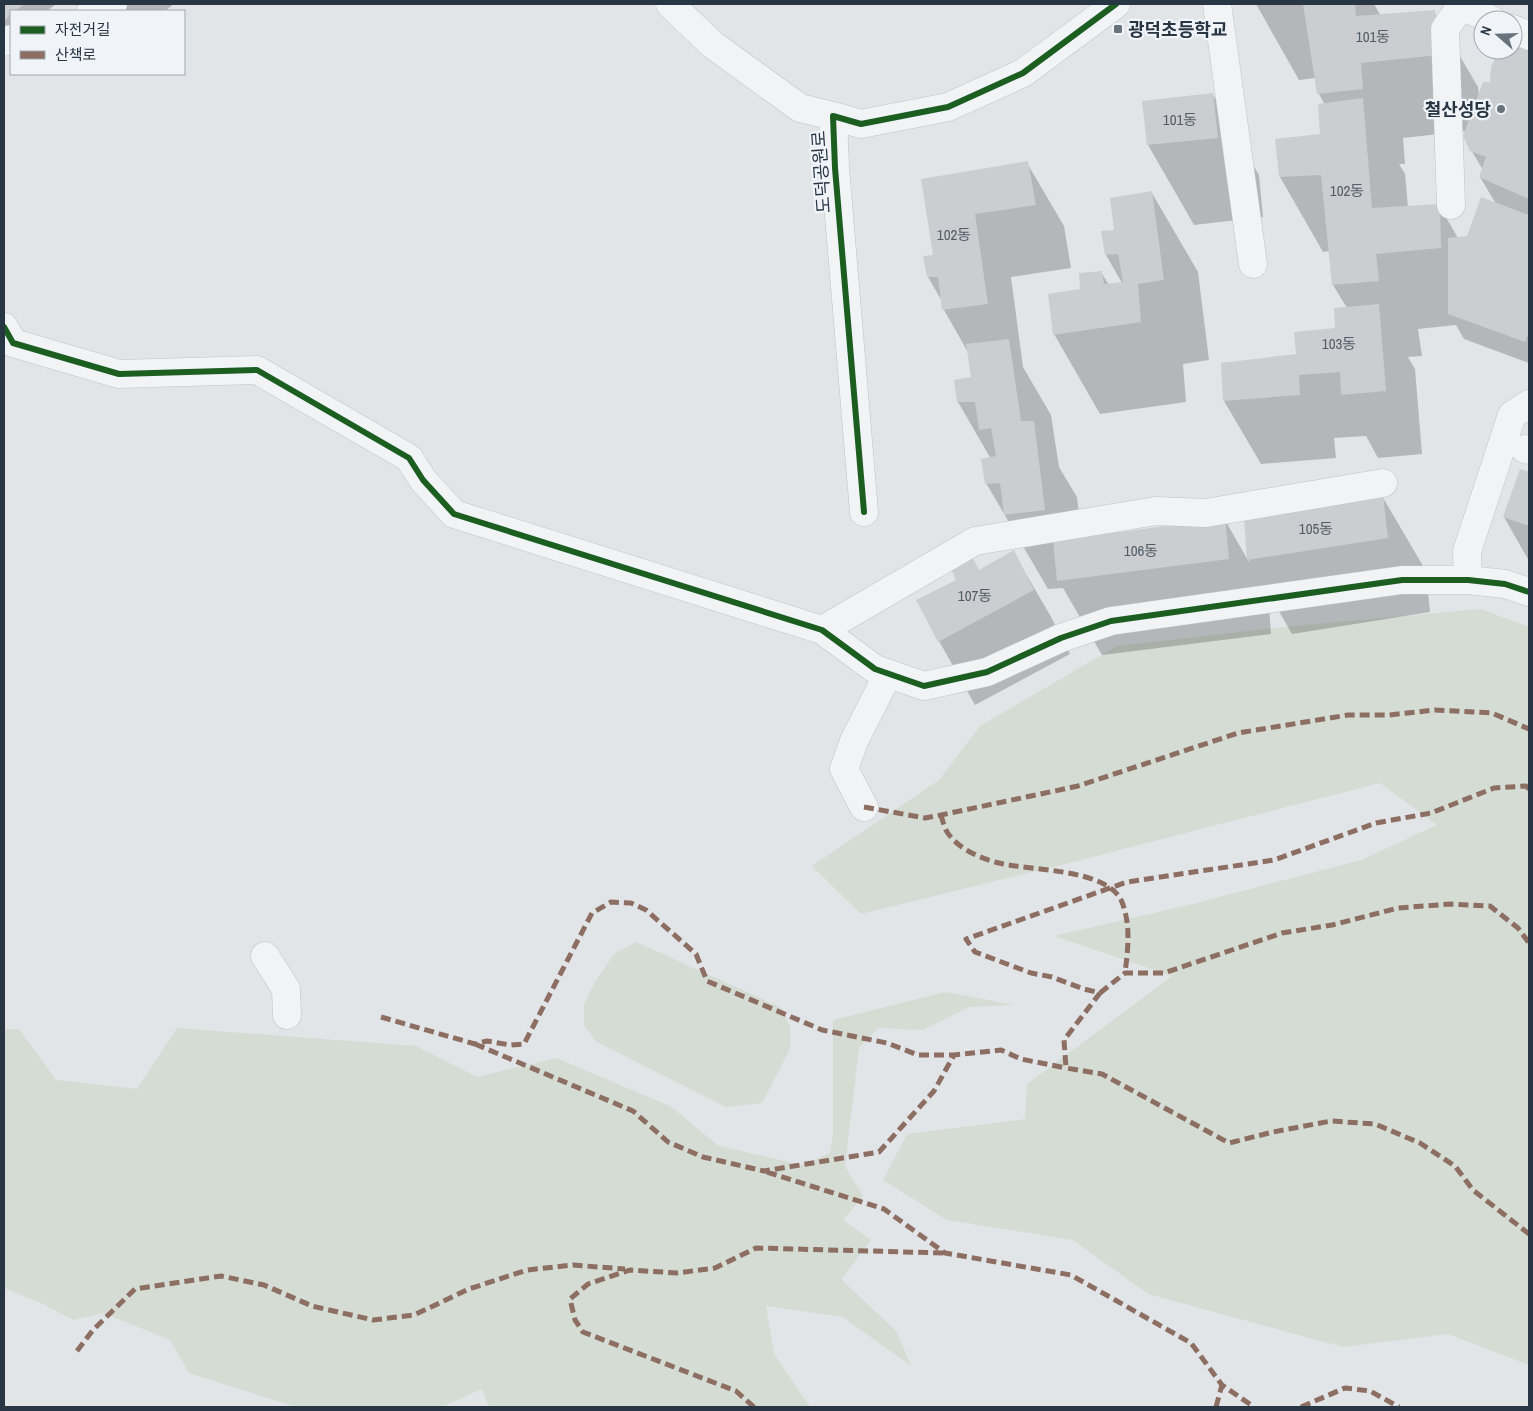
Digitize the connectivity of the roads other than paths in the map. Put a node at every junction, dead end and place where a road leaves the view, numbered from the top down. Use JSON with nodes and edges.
{"nodes":[{"id":1,"x":113,"y":4,"type":"edge"},
{"id":2,"x":670,"y":4,"type":"edge"},
{"id":3,"x":1116,"y":4,"type":"edge"},
{"id":4,"x":1217,"y":4,"type":"edge"},
{"id":5,"x":95,"y":10,"type":"edge"},
{"id":6,"x":1473,"y":11,"type":"edge"},
{"id":7,"x":833,"y":116,"type":"junction"},
{"id":8,"x":1452,"y":206,"type":"dead end"},
{"id":9,"x":1253,"y":264,"type":"dead end"},
{"id":10,"x":4,"y":327,"type":"edge"},
{"id":11,"x":1529,"y":404,"type":"edge"},
{"id":12,"x":1383,"y":483,"type":"dead end"},
{"id":13,"x":864,"y":512,"type":"dead end"},
{"id":14,"x":1468,"y":580,"type":"junction"},
{"id":15,"x":1529,"y":592,"type":"edge"},
{"id":16,"x":822,"y":630,"type":"junction"},
{"id":17,"x":888,"y":674,"type":"junction"},
{"id":18,"x":864,"y":807,"type":"dead end"},
{"id":19,"x":265,"y":956,"type":"dead end"},
{"id":20,"x":287,"y":1015,"type":"dead end"}],
"edges":[{"from":1,"to":5,"type":"street"},
{"from":2,"to":7,"type":"street"},
{"from":3,"to":7,"type":"street","name":"도덕공원로"},
{"from":4,"to":9,"type":"street"},
{"from":6,"to":8,"type":"street"},
{"from":7,"to":13,"type":"street","name":"도덕공원로"},
{"from":10,"to":16,"type":"street"},
{"from":11,"to":14,"type":"street"},
{"from":12,"to":16,"type":"street"},
{"from":14,"to":15,"type":"street"},
{"from":14,"to":17,"type":"street"},
{"from":16,"to":17,"type":"street"},
{"from":17,"to":18,"type":"street"},
{"from":19,"to":20,"type":"street"}]}
